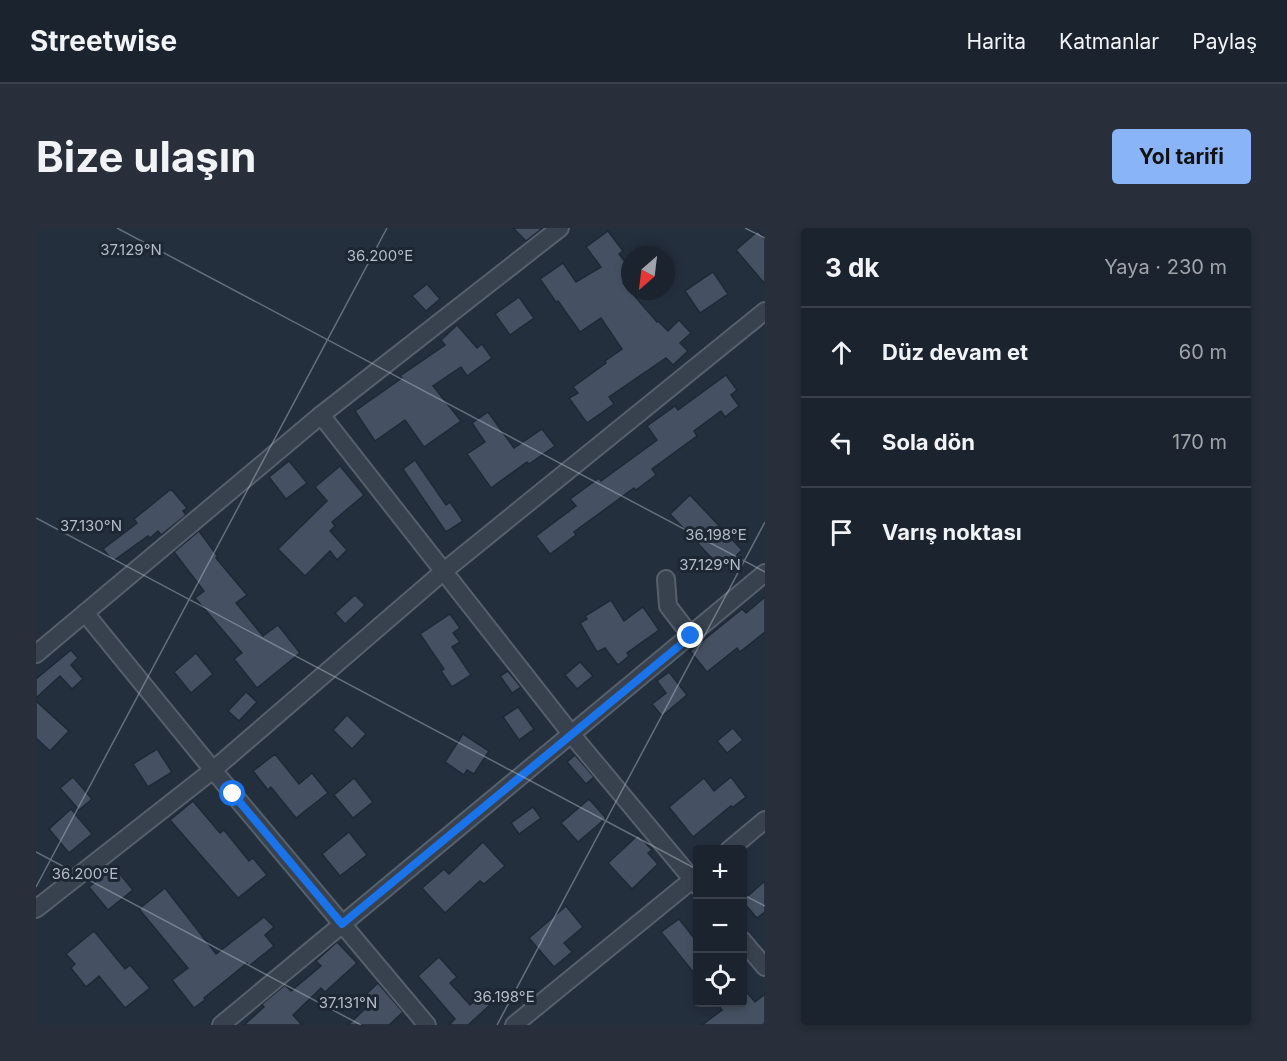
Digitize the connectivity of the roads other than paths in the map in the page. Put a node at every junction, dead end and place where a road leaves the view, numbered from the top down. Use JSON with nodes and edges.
{"nodes":[{"id":1,"x":560,"y":228,"type":"edge"},
{"id":2,"x":765,"y":311,"type":"edge"},
{"id":3,"x":321,"y":415,"type":"junction"},
{"id":4,"x":444,"y":571,"type":"junction"},
{"id":5,"x":765,"y":573,"type":"edge"},
{"id":6,"x":666,"y":579,"type":"dead end"},
{"id":7,"x":85,"y":614,"type":"junction"},
{"id":8,"x":691,"y":636,"type":"junction"},
{"id":9,"x":36,"y":654,"type":"edge"},
{"id":10,"x":572,"y":735,"type":"junction"},
{"id":11,"x":213,"y":770,"type":"junction"},
{"id":12,"x":765,"y":820,"type":"edge"},
{"id":13,"x":734,"y":845,"type":"edge"},
{"id":14,"x":693,"y":876,"type":"edge"},
{"id":15,"x":693,"y":882,"type":"edge"},
{"id":16,"x":36,"y":909,"type":"edge"},
{"id":17,"x":342,"y":924,"type":"junction"},
{"id":18,"x":747,"y":946,"type":"edge"},
{"id":19,"x":765,"y":967,"type":"edge"},
{"id":20,"x":220,"y":1025,"type":"edge"},
{"id":21,"x":428,"y":1025,"type":"edge"},
{"id":22,"x":514,"y":1025,"type":"edge"}],
"edges":[{"from":1,"to":3,"type":"street"},
{"from":2,"to":4,"type":"street"},
{"from":3,"to":4,"type":"street"},
{"from":3,"to":7,"type":"street"},
{"from":4,"to":10,"type":"street"},
{"from":4,"to":11,"type":"street"},
{"from":5,"to":8,"type":"street"},
{"from":6,"to":8,"type":"street"},
{"from":7,"to":9,"type":"street"},
{"from":7,"to":11,"type":"street"},
{"from":8,"to":10,"type":"street"},
{"from":10,"to":14,"type":"street"},
{"from":10,"to":17,"type":"street"},
{"from":11,"to":16,"type":"street"},
{"from":11,"to":17,"type":"street"},
{"from":12,"to":13,"type":"street"},
{"from":15,"to":22,"type":"street"},
{"from":17,"to":20,"type":"street"},
{"from":17,"to":21,"type":"street"},
{"from":18,"to":19,"type":"street"}]}
